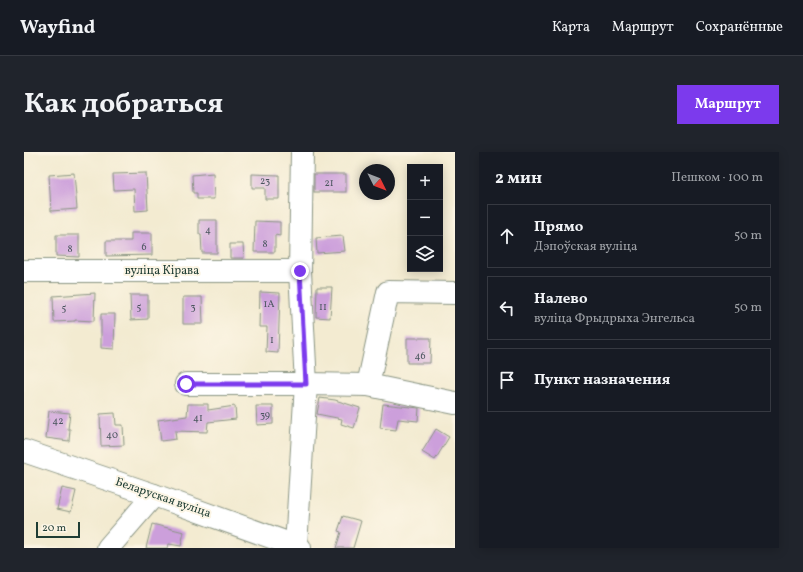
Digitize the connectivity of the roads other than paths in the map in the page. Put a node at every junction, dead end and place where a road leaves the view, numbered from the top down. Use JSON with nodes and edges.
{"nodes":[{"id":1,"x":302,"y":152,"type":"edge"},
{"id":2,"x":24,"y":271,"type":"edge"},
{"id":3,"x":300,"y":271,"type":"junction"},
{"id":4,"x":455,"y":293,"type":"edge"},
{"id":5,"x":186,"y":384,"type":"dead end"},
{"id":6,"x":306,"y":384,"type":"junction"},
{"id":7,"x":368,"y":386,"type":"junction"},
{"id":8,"x":455,"y":402,"type":"edge"},
{"id":9,"x":24,"y":451,"type":"edge"},
{"id":10,"x":154,"y":495,"type":"junction"},
{"id":11,"x":298,"y":547,"type":"edge"},
{"id":12,"x":108,"y":548,"type":"edge"}],
"edges":[{"from":1,"to":3,"type":"street"},
{"from":2,"to":3,"type":"street","name":"вуліца Кірава"},
{"from":3,"to":6,"type":"street"},
{"from":4,"to":7,"type":"street"},
{"from":5,"to":6,"type":"street"},
{"from":6,"to":7,"type":"street"},
{"from":6,"to":11,"type":"street"},
{"from":7,"to":8,"type":"street"},
{"from":9,"to":10,"type":"street","name":"Беларуская вуліца"},
{"from":10,"to":11,"type":"street","name":"Беларуская вуліца"},
{"from":10,"to":12,"type":"street"}]}
